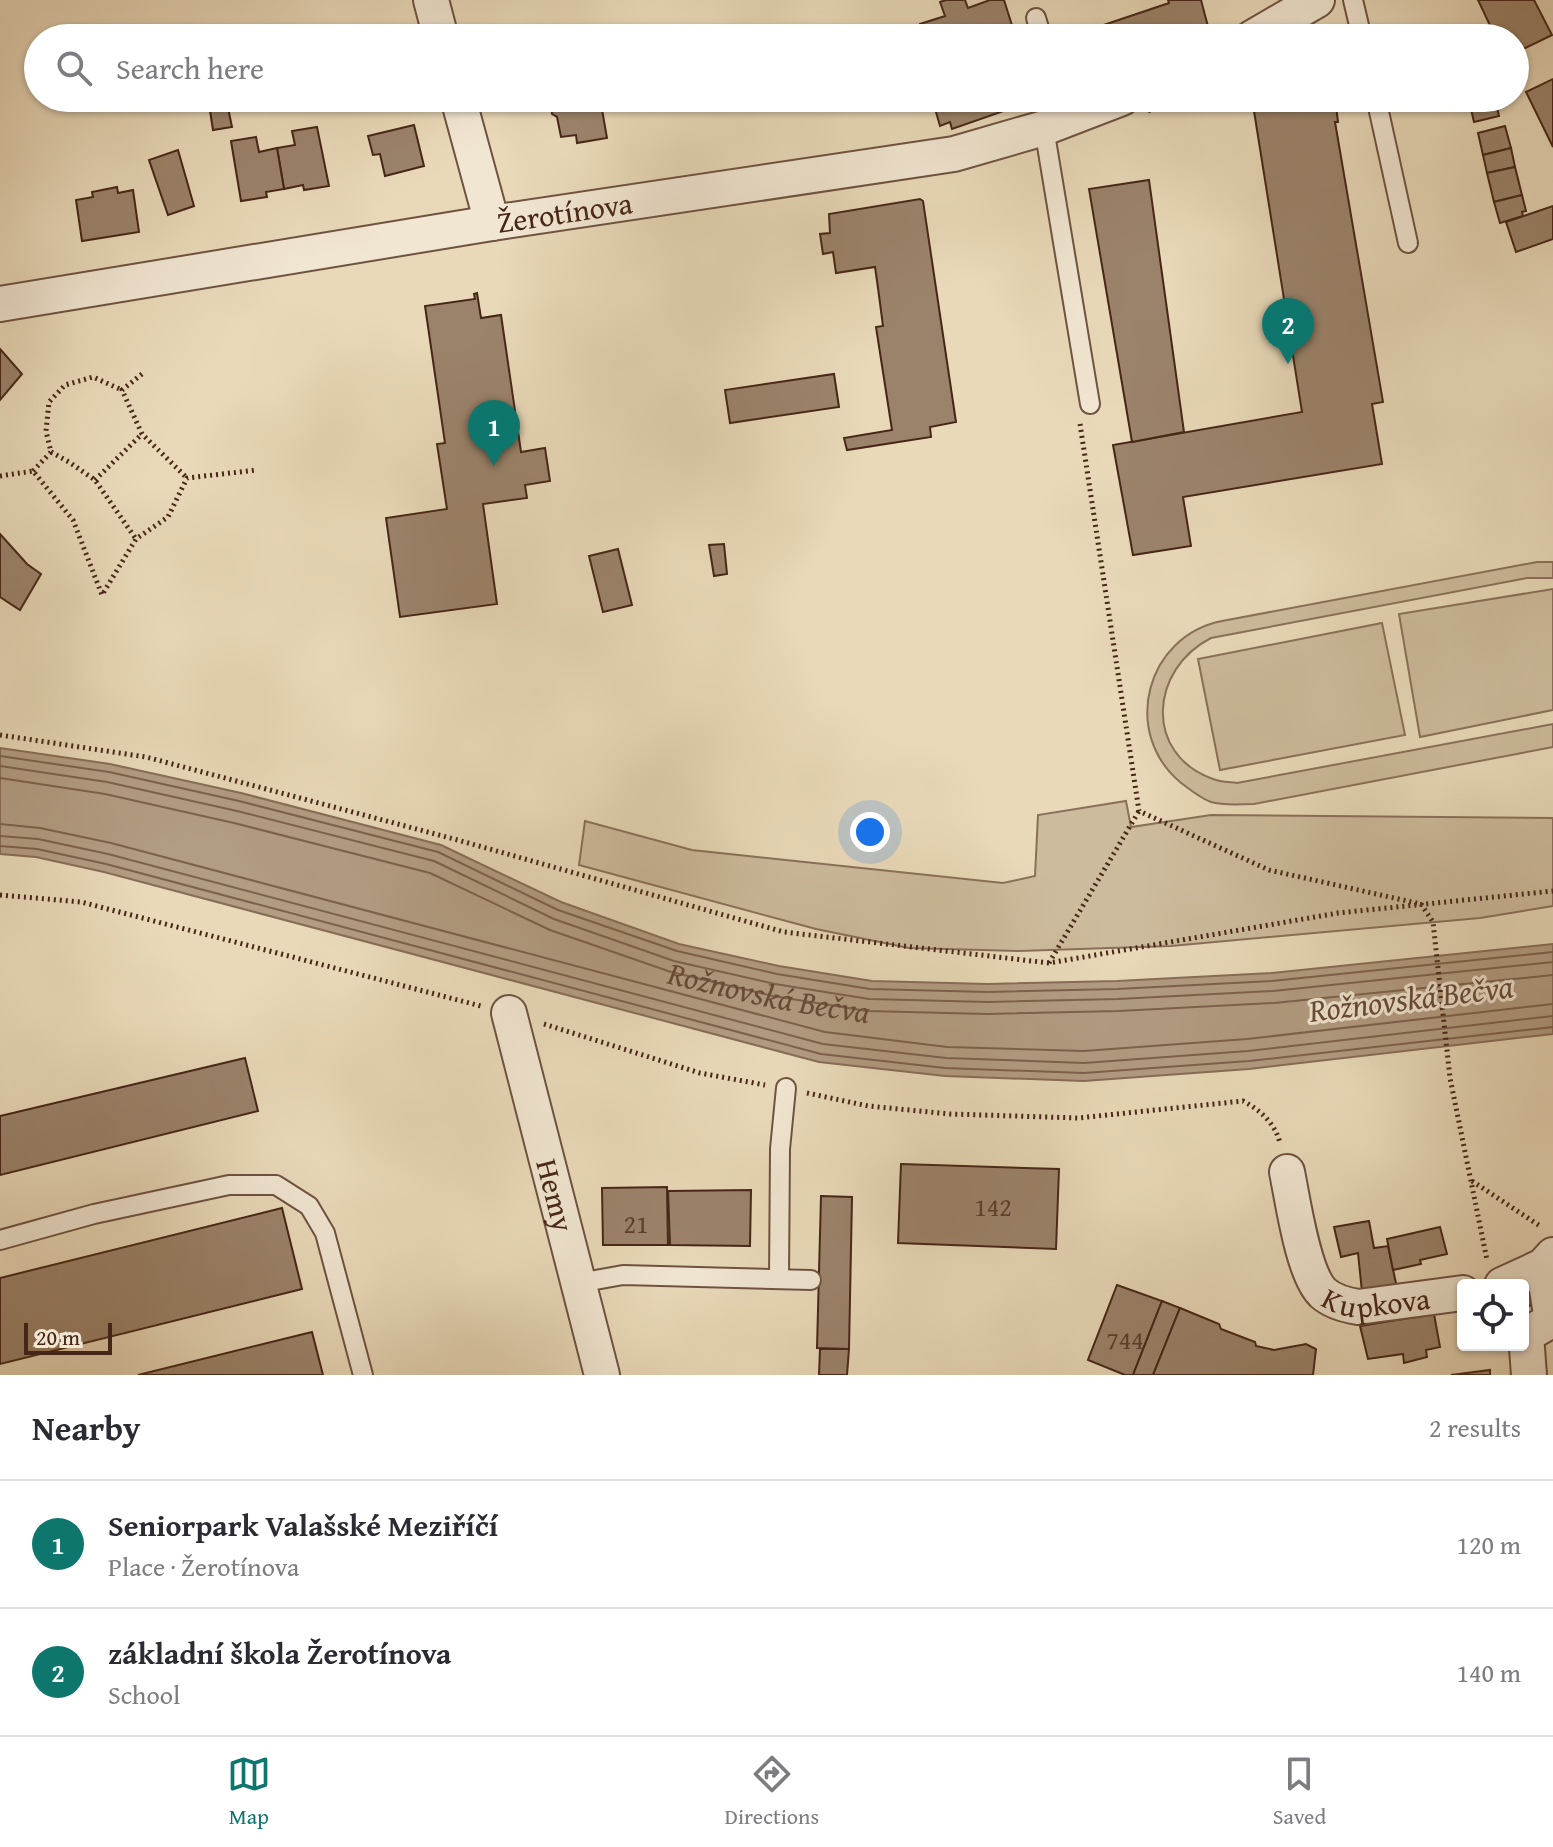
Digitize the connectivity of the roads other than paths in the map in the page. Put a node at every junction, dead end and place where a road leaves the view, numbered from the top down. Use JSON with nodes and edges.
{"nodes":[{"id":1,"x":431,"y":0,"type":"edge"},
{"id":2,"x":1317,"y":0,"type":"edge"},
{"id":3,"x":1353,"y":0,"type":"edge"},
{"id":4,"x":1036,"y":18,"type":"dead end"},
{"id":5,"x":437,"y":24,"type":"edge"},
{"id":6,"x":1038,"y":24,"type":"edge"},
{"id":7,"x":1276,"y":24,"type":"edge"},
{"id":8,"x":1359,"y":24,"type":"edge"},
{"id":9,"x":462,"y":112,"type":"edge"},
{"id":10,"x":1379,"y":112,"type":"edge"},
{"id":11,"x":1057,"y":115,"type":"edge"},
{"id":12,"x":492,"y":223,"type":"junction"},
{"id":13,"x":1408,"y":243,"type":"dead end"},
{"id":14,"x":0,"y":304,"type":"edge"},
{"id":15,"x":1090,"y":404,"type":"road end"},
{"id":16,"x":509,"y":1013,"type":"road end"},
{"id":17,"x":786,"y":1088,"type":"road end"},
{"id":18,"x":1287,"y":1172,"type":"road end"},
{"id":19,"x":0,"y":1240,"type":"edge"},
{"id":20,"x":1546,"y":1249,"type":"edge"},
{"id":21,"x":1495,"y":1278,"type":"edge"},
{"id":22,"x":779,"y":1279,"type":"junction"},
{"id":23,"x":811,"y":1280,"type":"dead end"},
{"id":24,"x":579,"y":1283,"type":"junction"},
{"id":25,"x":1457,"y":1294,"type":"edge"},
{"id":26,"x":1529,"y":1332,"type":"edge"},
{"id":27,"x":1526,"y":1351,"type":"edge"},
{"id":28,"x":363,"y":1375,"type":"edge"},
{"id":29,"x":602,"y":1375,"type":"edge"},
{"id":30,"x":1529,"y":1375,"type":"edge"}],
"edges":[{"from":1,"to":5,"type":"street"},
{"from":2,"to":7,"type":"street"},
{"from":3,"to":8,"type":"lane"},
{"from":4,"to":6,"type":"lane"},
{"from":9,"to":12,"type":"street"},
{"from":10,"to":13,"type":"lane"},
{"from":11,"to":12,"type":"street","name":"Žerotínova"},
{"from":11,"to":15,"type":"lane"},
{"from":12,"to":14,"type":"street","name":"Žerotínova"},
{"from":16,"to":24,"type":"street","name":"Hemy"},
{"from":17,"to":22,"type":"lane"},
{"from":18,"to":25,"type":"street","name":"Kupkova"},
{"from":19,"to":28,"type":"lane"},
{"from":20,"to":21,"type":"street"},
{"from":20,"to":26,"type":"street"},
{"from":22,"to":23,"type":"lane"},
{"from":22,"to":24,"type":"lane"},
{"from":24,"to":29,"type":"street","name":"Hemy"},
{"from":27,"to":30,"type":"street"}]}
